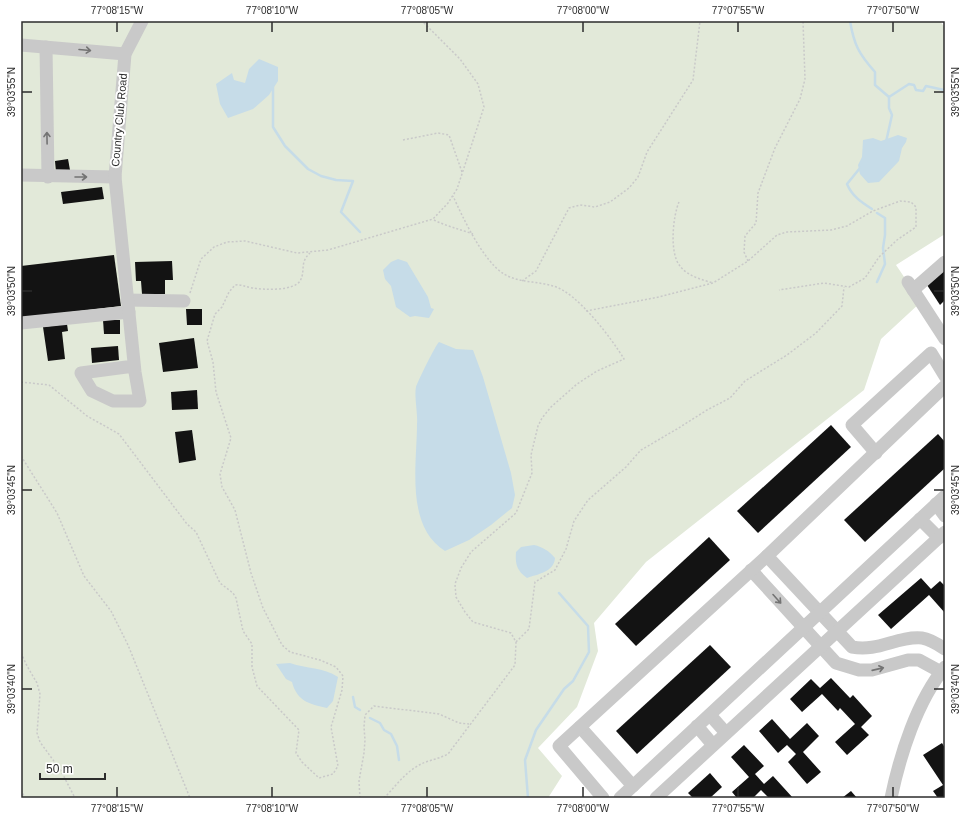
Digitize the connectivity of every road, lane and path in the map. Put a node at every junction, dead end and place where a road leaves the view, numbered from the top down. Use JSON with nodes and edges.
{"nodes":[{"id":1,"x":142,"y":21,"type":"edge"},
{"id":2,"x":422,"y":21,"type":"edge"},
{"id":3,"x":700,"y":21,"type":"edge"},
{"id":4,"x":803,"y":21,"type":"edge"},
{"id":5,"x":21,"y":45,"type":"edge"},
{"id":6,"x":46,"y":47,"type":"junction"},
{"id":7,"x":125,"y":54,"type":"junction"},
{"id":8,"x":403,"y":140,"type":"dead end"},
{"id":9,"x":462,"y":172,"type":"junction"},
{"id":10,"x":21,"y":175,"type":"edge"},
{"id":11,"x":48,"y":177,"type":"junction"},
{"id":12,"x":114,"y":177,"type":"junction"},
{"id":13,"x":453,"y":196,"type":"junction"},
{"id":14,"x":680,"y":202,"type":"dead end"},
{"id":15,"x":433,"y":220,"type":"junction"},
{"id":16,"x":473,"y":234,"type":"junction"},
{"id":17,"x":310,"y":253,"type":"junction"},
{"id":18,"x":748,"y":261,"type":"junction"},
{"id":19,"x":945,"y":262,"type":"edge"},
{"id":20,"x":522,"y":281,"type":"junction"},
{"id":21,"x":714,"y":283,"type":"junction"},
{"id":22,"x":844,"y":287,"type":"junction"},
{"id":23,"x":780,"y":290,"type":"dead end"},
{"id":24,"x":184,"y":301,"type":"joint"},
{"id":25,"x":128,"y":306,"type":"junction"},
{"id":26,"x":586,"y":311,"type":"junction"},
{"id":27,"x":21,"y":323,"type":"edge"},
{"id":28,"x":945,"y":340,"type":"edge"},
{"id":29,"x":134,"y":366,"type":"dead end"},
{"id":30,"x":945,"y":376,"type":"edge"},
{"id":31,"x":21,"y":382,"type":"edge"},
{"id":32,"x":945,"y":386,"type":"edge"},
{"id":33,"x":876,"y":453,"type":"junction"},
{"id":34,"x":21,"y":456,"type":"edge"},
{"id":35,"x":940,"y":500,"type":"edge"},
{"id":36,"x":945,"y":516,"type":"edge"},
{"id":37,"x":920,"y":519,"type":"junction"},
{"id":38,"x":942,"y":535,"type":"edge"},
{"id":39,"x":767,"y":556,"type":"junction"},
{"id":40,"x":751,"y":570,"type":"junction"},
{"id":41,"x":820,"y":613,"type":"junction"},
{"id":42,"x":803,"y":628,"type":"junction"},
{"id":43,"x":836,"y":631,"type":"junction"},
{"id":44,"x":516,"y":642,"type":"junction"},
{"id":45,"x":819,"y":646,"type":"junction"},
{"id":46,"x":945,"y":649,"type":"edge"},
{"id":47,"x":21,"y":653,"type":"edge"},
{"id":48,"x":943,"y":669,"type":"edge"},
{"id":49,"x":710,"y":715,"type":"junction"},
{"id":50,"x":468,"y":724,"type":"junction"},
{"id":51,"x":698,"y":726,"type":"junction"},
{"id":52,"x":580,"y":727,"type":"junction"},
{"id":53,"x":726,"y":733,"type":"junction"},
{"id":54,"x":714,"y":745,"type":"junction"},
{"id":55,"x":633,"y":786,"type":"junction"},
{"id":56,"x":21,"y":790,"type":"edge"},
{"id":57,"x":25,"y":798,"type":"edge"},
{"id":58,"x":75,"y":798,"type":"edge"},
{"id":59,"x":190,"y":798,"type":"edge"},
{"id":60,"x":360,"y":798,"type":"edge"},
{"id":61,"x":384,"y":798,"type":"edge"},
{"id":62,"x":603,"y":798,"type":"edge"},
{"id":63,"x":620,"y":798,"type":"edge"},
{"id":64,"x":656,"y":798,"type":"edge"},
{"id":65,"x":891,"y":798,"type":"edge"}],
"edges":[{"from":1,"to":7,"type":"street","name":"Country Club Road"},
{"from":2,"to":9,"type":"path"},
{"from":3,"to":20,"type":"path"},
{"from":4,"to":18,"type":"path"},
{"from":5,"to":6,"type":"street"},
{"from":6,"to":7,"type":"street","one_way":true},
{"from":11,"to":6,"type":"street","one_way":true},
{"from":7,"to":12,"type":"street","name":"Country Club Road"},
{"from":8,"to":9,"type":"path"},
{"from":9,"to":13,"type":"path"},
{"from":10,"to":11,"type":"street","name":"Country Club Road"},
{"from":11,"to":12,"type":"street","name":"Country Club Road","one_way":true},
{"from":12,"to":25,"type":"street"},
{"from":13,"to":15,"type":"path"},
{"from":13,"to":16,"type":"path"},
{"from":14,"to":21,"type":"path"},
{"from":15,"to":16,"type":"path"},
{"from":15,"to":17,"type":"path"},
{"from":16,"to":20,"type":"path"},
{"from":17,"to":24,"type":"path"},
{"from":17,"to":31,"type":"path"},
{"from":18,"to":21,"type":"path"},
{"from":18,"to":22,"type":"path"},
{"from":19,"to":28,"type":"street"},
{"from":20,"to":26,"type":"path"},
{"from":21,"to":26,"type":"path"},
{"from":22,"to":23,"type":"path"},
{"from":22,"to":44,"type":"path"},
{"from":24,"to":25,"type":"street"},
{"from":25,"to":27,"type":"street"},
{"from":25,"to":29,"type":"street"},
{"from":26,"to":44,"type":"path"},
{"from":30,"to":33,"type":"street"},
{"from":32,"to":33,"type":"street"},
{"from":33,"to":39,"type":"street"},
{"from":34,"to":59,"type":"path"},
{"from":35,"to":36,"type":"street"},
{"from":35,"to":37,"type":"street"},
{"from":37,"to":38,"type":"street"},
{"from":37,"to":41,"type":"street"},
{"from":38,"to":43,"type":"street"},
{"from":39,"to":40,"type":"street"},
{"from":39,"to":41,"type":"street"},
{"from":40,"to":42,"type":"street","one_way":true},
{"from":40,"to":52,"type":"street"},
{"from":41,"to":42,"type":"street"},
{"from":41,"to":43,"type":"street"},
{"from":42,"to":45,"type":"street"},
{"from":42,"to":49,"type":"street"},
{"from":43,"to":45,"type":"street"},
{"from":43,"to":46,"type":"street"},
{"from":44,"to":50,"type":"path"},
{"from":45,"to":48,"type":"street","one_way":true},
{"from":45,"to":53,"type":"street"},
{"from":47,"to":58,"type":"path"},
{"from":48,"to":65,"type":"street"},
{"from":49,"to":51,"type":"street"},
{"from":49,"to":53,"type":"street"},
{"from":50,"to":60,"type":"path"},
{"from":50,"to":61,"type":"path"},
{"from":51,"to":54,"type":"street"},
{"from":51,"to":55,"type":"street"},
{"from":52,"to":55,"type":"street"},
{"from":52,"to":62,"type":"street"},
{"from":53,"to":54,"type":"street"},
{"from":54,"to":64,"type":"street"},
{"from":55,"to":63,"type":"street"},
{"from":56,"to":57,"type":"path"}]}
